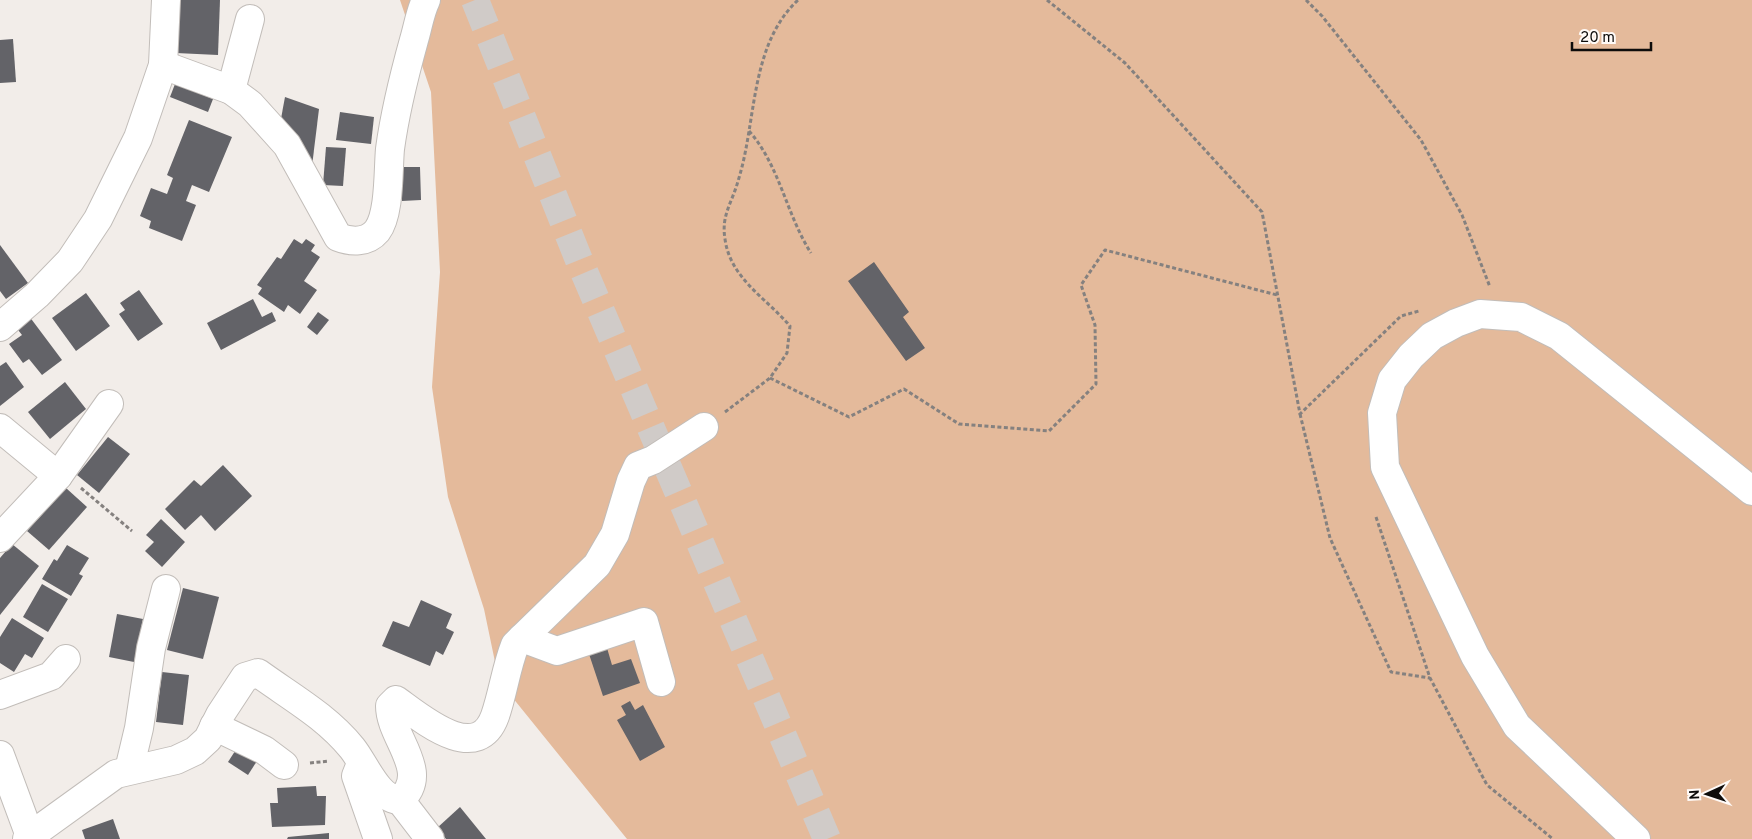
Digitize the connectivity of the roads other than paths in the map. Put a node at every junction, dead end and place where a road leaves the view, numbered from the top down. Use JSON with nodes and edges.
{"nodes":[{"id":1,"x":166,"y":0,"type":"edge"},
{"id":2,"x":426,"y":0,"type":"edge"},
{"id":3,"x":250,"y":19,"type":"dead end"},
{"id":4,"x":163,"y":65,"type":"junction"},
{"id":5,"x":231,"y":90,"type":"junction"},
{"id":6,"x":0,"y":327,"type":"edge"},
{"id":7,"x":109,"y":404,"type":"dead end"},
{"id":8,"x":704,"y":427,"type":"road end"},
{"id":9,"x":0,"y":428,"type":"edge"},
{"id":10,"x":60,"y":474,"type":"junction"},
{"id":11,"x":1752,"y":491,"type":"edge"},
{"id":12,"x":0,"y":538,"type":"edge"},
{"id":13,"x":166,"y":589,"type":"dead end"},
{"id":14,"x":522,"y":638,"type":"junction"},
{"id":15,"x":66,"y":659,"type":"dead end"},
{"id":16,"x":661,"y":682,"type":"dead end"},
{"id":17,"x":0,"y":695,"type":"edge"},
{"id":18,"x":214,"y":726,"type":"junction"},
{"id":19,"x":0,"y":755,"type":"edge"},
{"id":20,"x":361,"y":760,"type":"junction"},
{"id":21,"x":284,"y":765,"type":"road end"},
{"id":22,"x":129,"y":770,"type":"junction"},
{"id":23,"x":400,"y":800,"type":"junction"},
{"id":24,"x":28,"y":838,"type":"edge"},
{"id":25,"x":378,"y":839,"type":"edge"},
{"id":26,"x":430,"y":839,"type":"edge"},
{"id":27,"x":1636,"y":839,"type":"edge"}],
"edges":[{"from":1,"to":4,"type":"street"},
{"from":2,"to":5,"type":"street"},
{"from":3,"to":5,"type":"street"},
{"from":4,"to":5,"type":"street"},
{"from":4,"to":6,"type":"street"},
{"from":7,"to":10,"type":"street"},
{"from":8,"to":14,"type":"street"},
{"from":9,"to":10,"type":"street"},
{"from":10,"to":12,"type":"street"},
{"from":11,"to":27,"type":"street"},
{"from":13,"to":22,"type":"street"},
{"from":14,"to":16,"type":"street"},
{"from":14,"to":23,"type":"street"},
{"from":15,"to":17,"type":"street"},
{"from":18,"to":20,"type":"street"},
{"from":18,"to":21,"type":"street"},
{"from":18,"to":22,"type":"street"},
{"from":19,"to":24,"type":"street"},
{"from":20,"to":23,"type":"street"},
{"from":20,"to":25,"type":"street"},
{"from":22,"to":24,"type":"street"},
{"from":23,"to":26,"type":"street"}]}
